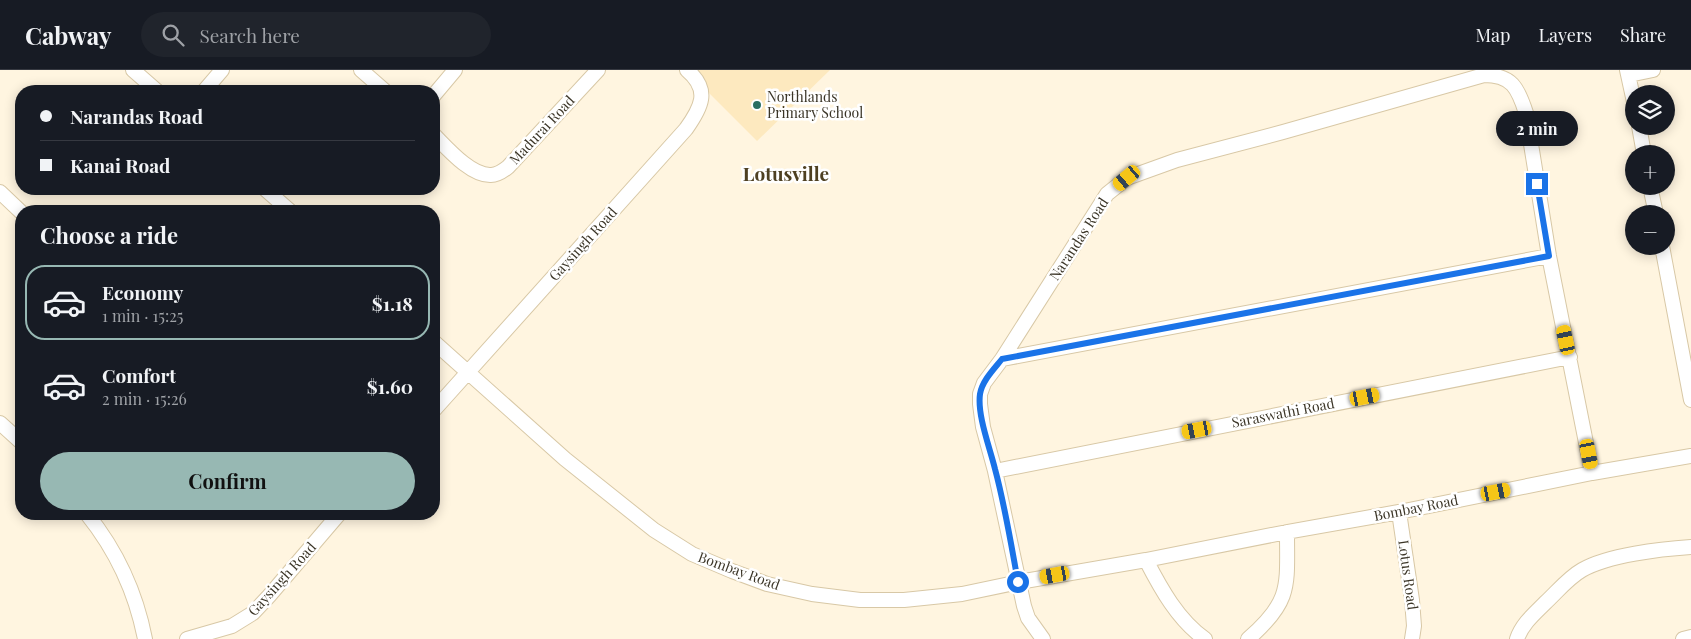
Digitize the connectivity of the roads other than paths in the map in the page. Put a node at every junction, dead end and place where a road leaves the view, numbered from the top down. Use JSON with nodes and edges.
{"nodes":[{"id":1,"x":133,"y":70,"type":"edge"},
{"id":2,"x":222,"y":70,"type":"edge"},
{"id":3,"x":455,"y":70,"type":"edge"},
{"id":4,"x":598,"y":70,"type":"edge"},
{"id":5,"x":687,"y":70,"type":"edge"},
{"id":6,"x":1654,"y":70,"type":"edge"},
{"id":7,"x":363,"y":71,"type":"edge"},
{"id":8,"x":1628,"y":72,"type":"edge"},
{"id":9,"x":150,"y":85,"type":"edge"},
{"id":10,"x":209,"y":85,"type":"edge"},
{"id":11,"x":378,"y":85,"type":"edge"},
{"id":12,"x":1631,"y":85,"type":"edge"},
{"id":13,"x":440,"y":88,"type":"edge"},
{"id":14,"x":440,"y":140,"type":"edge"},
{"id":15,"x":0,"y":192,"type":"edge"},
{"id":16,"x":272,"y":195,"type":"edge"},
{"id":17,"x":283,"y":205,"type":"edge"},
{"id":18,"x":15,"y":206,"type":"edge"},
{"id":19,"x":1664,"y":255,"type":"edge"},
{"id":20,"x":1549,"y":256,"type":"junction"},
{"id":21,"x":440,"y":347,"type":"edge"},
{"id":22,"x":1570,"y":357,"type":"junction"},
{"id":23,"x":1002,"y":359,"type":"junction"},
{"id":24,"x":468,"y":373,"type":"junction"},
{"id":25,"x":1691,"y":400,"type":"edge"},
{"id":26,"x":440,"y":403,"type":"edge"},
{"id":27,"x":0,"y":423,"type":"edge"},
{"id":28,"x":15,"y":437,"type":"edge"},
{"id":29,"x":1691,"y":456,"type":"edge"},
{"id":30,"x":996,"y":471,"type":"junction"},
{"id":31,"x":1592,"y":473,"type":"junction"},
{"id":32,"x":1399,"y":512,"type":"junction"},
{"id":33,"x":91,"y":520,"type":"edge"},
{"id":34,"x":334,"y":520,"type":"edge"},
{"id":35,"x":1287,"y":532,"type":"junction"},
{"id":36,"x":1691,"y":547,"type":"edge"},
{"id":37,"x":1146,"y":560,"type":"junction"},
{"id":38,"x":1018,"y":582,"type":"junction"},
{"id":39,"x":1691,"y":637,"type":"edge"},
{"id":40,"x":145,"y":639,"type":"edge"},
{"id":41,"x":187,"y":639,"type":"edge"},
{"id":42,"x":1043,"y":639,"type":"edge"},
{"id":43,"x":1205,"y":639,"type":"edge"},
{"id":44,"x":1248,"y":639,"type":"edge"},
{"id":45,"x":1412,"y":639,"type":"edge"},
{"id":46,"x":1517,"y":639,"type":"edge"},
{"id":47,"x":1683,"y":639,"type":"edge"}],
"edges":[{"from":1,"to":9,"type":"street"},
{"from":2,"to":10,"type":"street"},
{"from":3,"to":13,"type":"street"},
{"from":4,"to":14,"type":"street","name":"Madurai Road"},
{"from":5,"to":24,"type":"street","name":"Gaysingh Road"},
{"from":6,"to":8,"type":"street"},
{"from":7,"to":11,"type":"street"},
{"from":8,"to":12,"type":"street"},
{"from":15,"to":18,"type":"street"},
{"from":16,"to":17,"type":"street"},
{"from":19,"to":25,"type":"street"},
{"from":20,"to":22,"type":"street"},
{"from":20,"to":23,"type":"street"},
{"from":20,"to":23,"type":"street","name":"Narandas Road"},
{"from":21,"to":24,"type":"street","name":"Bombay Road"},
{"from":22,"to":30,"type":"street","name":"Saraswathi Road"},
{"from":22,"to":31,"type":"street"},
{"from":23,"to":30,"type":"street","name":"Narandas Road"},
{"from":24,"to":26,"type":"street","name":"Gaysingh Road"},
{"from":24,"to":38,"type":"street","name":"Bombay Road"},
{"from":27,"to":28,"type":"street"},
{"from":29,"to":31,"type":"street","name":"Bombay Road"},
{"from":30,"to":38,"type":"street","name":"Narandas Road"},
{"from":31,"to":32,"type":"street","name":"Bombay Road"},
{"from":32,"to":35,"type":"street","name":"Bombay Road"},
{"from":32,"to":45,"type":"street","name":"Lotus Road"},
{"from":33,"to":40,"type":"street"},
{"from":34,"to":41,"type":"street","name":"Gaysingh Road"},
{"from":35,"to":37,"type":"street","name":"Bombay Road"},
{"from":35,"to":44,"type":"street"},
{"from":36,"to":46,"type":"street"},
{"from":37,"to":38,"type":"street","name":"Bombay Road"},
{"from":37,"to":43,"type":"street"},
{"from":38,"to":42,"type":"street","name":"Narandas Road"},
{"from":39,"to":47,"type":"street"}]}
